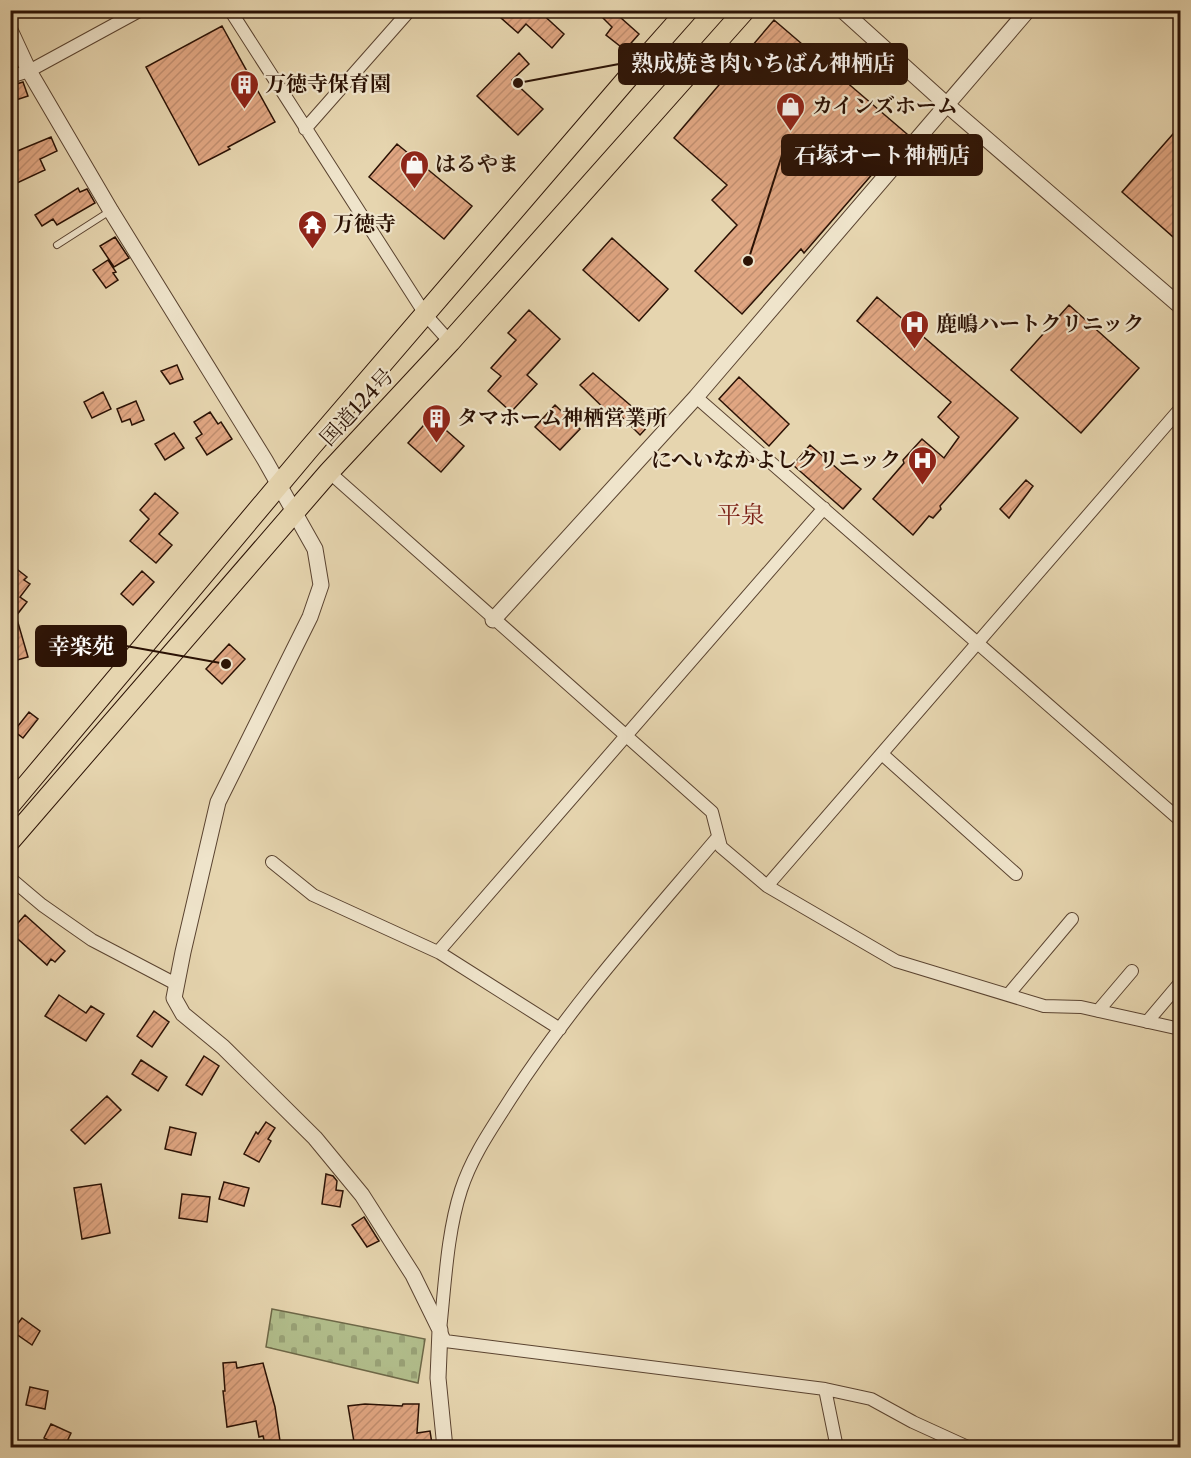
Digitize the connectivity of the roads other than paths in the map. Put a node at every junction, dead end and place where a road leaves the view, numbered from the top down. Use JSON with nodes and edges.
{"nodes":[{"id":1,"x":141,"y":10,"type":"edge"},
{"id":2,"x":230,"y":10,"type":"edge"},
{"id":3,"x":410,"y":10,"type":"edge"},
{"id":4,"x":688,"y":10,"type":"edge"},
{"id":5,"x":745,"y":10,"type":"edge"},
{"id":6,"x":842,"y":10,"type":"edge"},
{"id":7,"x":1028,"y":10,"type":"edge"},
{"id":8,"x":10,"y":30,"type":"edge"},
{"id":9,"x":29,"y":70,"type":"junction"},
{"id":10,"x":10,"y":77,"type":"edge"},
{"id":11,"x":946,"y":104,"type":"junction"},
{"id":12,"x":305,"y":129,"type":"junction"},
{"id":13,"x":111,"y":211,"type":"junction"},
{"id":14,"x":57,"y":245,"type":"dead end"},
{"id":15,"x":1180,"y":306,"type":"edge"},
{"id":16,"x":424,"y":314,"type":"junction"},
{"id":17,"x":450,"y":342,"type":"junction"},
{"id":18,"x":696,"y":397,"type":"junction"},
{"id":19,"x":1180,"y":409,"type":"edge"},
{"id":20,"x":329,"y":472,"type":"junction"},
{"id":21,"x":279,"y":486,"type":"junction"},
{"id":22,"x":824,"y":508,"type":"junction"},
{"id":23,"x":294,"y":513,"type":"junction"},
{"id":24,"x":493,"y":620,"type":"junction"},
{"id":25,"x":978,"y":645,"type":"junction"},
{"id":26,"x":625,"y":735,"type":"junction"},
{"id":27,"x":882,"y":754,"type":"junction"},
{"id":28,"x":10,"y":805,"type":"edge"},
{"id":29,"x":1180,"y":820,"type":"edge"},
{"id":30,"x":718,"y":837,"type":"junction"},
{"id":31,"x":10,"y":841,"type":"edge"},
{"id":32,"x":272,"y":862,"type":"dead end"},
{"id":33,"x":1016,"y":874,"type":"dead end"},
{"id":34,"x":10,"y":878,"type":"edge"},
{"id":35,"x":767,"y":886,"type":"junction"},
{"id":36,"x":1072,"y":919,"type":"dead end"},
{"id":37,"x":438,"y":952,"type":"junction"},
{"id":38,"x":1132,"y":971,"type":"dead end"},
{"id":39,"x":1180,"y":983,"type":"edge"},
{"id":40,"x":176,"y":984,"type":"junction"},
{"id":41,"x":1008,"y":995,"type":"junction"},
{"id":42,"x":1098,"y":1011,"type":"junction"},
{"id":43,"x":1148,"y":1022,"type":"junction"},
{"id":44,"x":560,"y":1029,"type":"junction"},
{"id":45,"x":1180,"y":1029,"type":"edge"},
{"id":46,"x":440,"y":1330,"type":"junction"},
{"id":47,"x":825,"y":1389,"type":"junction"},
{"id":48,"x":445,"y":1448,"type":"edge"},
{"id":49,"x":837,"y":1448,"type":"edge"},
{"id":50,"x":970,"y":1448,"type":"edge"}],
"edges":[{"from":1,"to":9,"type":"street"},
{"from":2,"to":12,"type":"street"},
{"from":3,"to":12,"type":"street"},
{"from":4,"to":16,"type":"highway","name":"国道124号"},
{"from":5,"to":17,"type":"highway","name":"国道124号"},
{"from":6,"to":11,"type":"street"},
{"from":7,"to":11,"type":"street"},
{"from":8,"to":9,"type":"street"},
{"from":9,"to":10,"type":"street"},
{"from":9,"to":13,"type":"street"},
{"from":11,"to":15,"type":"street"},
{"from":11,"to":18,"type":"street"},
{"from":12,"to":16,"type":"street"},
{"from":13,"to":14,"type":"lane"},
{"from":13,"to":21,"type":"street"},
{"from":16,"to":17,"type":"street"},
{"from":16,"to":21,"type":"highway","name":"国道124号"},
{"from":17,"to":20,"type":"highway","name":"国道124号"},
{"from":18,"to":22,"type":"street"},
{"from":18,"to":24,"type":"street"},
{"from":19,"to":25,"type":"street"},
{"from":20,"to":23,"type":"highway","name":"国道124号"},
{"from":20,"to":24,"type":"street"},
{"from":21,"to":23,"type":"street"},
{"from":21,"to":28,"type":"highway","name":"国道124号"},
{"from":22,"to":25,"type":"street"},
{"from":22,"to":26,"type":"street"},
{"from":23,"to":31,"type":"highway","name":"国道124号"},
{"from":23,"to":40,"type":"street"},
{"from":24,"to":26,"type":"street"},
{"from":25,"to":27,"type":"street"},
{"from":25,"to":29,"type":"street"},
{"from":26,"to":30,"type":"street"},
{"from":26,"to":37,"type":"street"},
{"from":27,"to":33,"type":"street"},
{"from":27,"to":35,"type":"street"},
{"from":30,"to":35,"type":"street"},
{"from":30,"to":44,"type":"street"},
{"from":32,"to":37,"type":"street"},
{"from":34,"to":40,"type":"street"},
{"from":35,"to":41,"type":"street"},
{"from":36,"to":41,"type":"street"},
{"from":37,"to":44,"type":"street"},
{"from":38,"to":42,"type":"street"},
{"from":39,"to":43,"type":"street"},
{"from":40,"to":46,"type":"street"},
{"from":41,"to":42,"type":"street"},
{"from":42,"to":43,"type":"street"},
{"from":43,"to":45,"type":"street"},
{"from":44,"to":46,"type":"street"},
{"from":46,"to":47,"type":"street"},
{"from":46,"to":48,"type":"street"},
{"from":47,"to":49,"type":"street"},
{"from":47,"to":50,"type":"street"}]}
